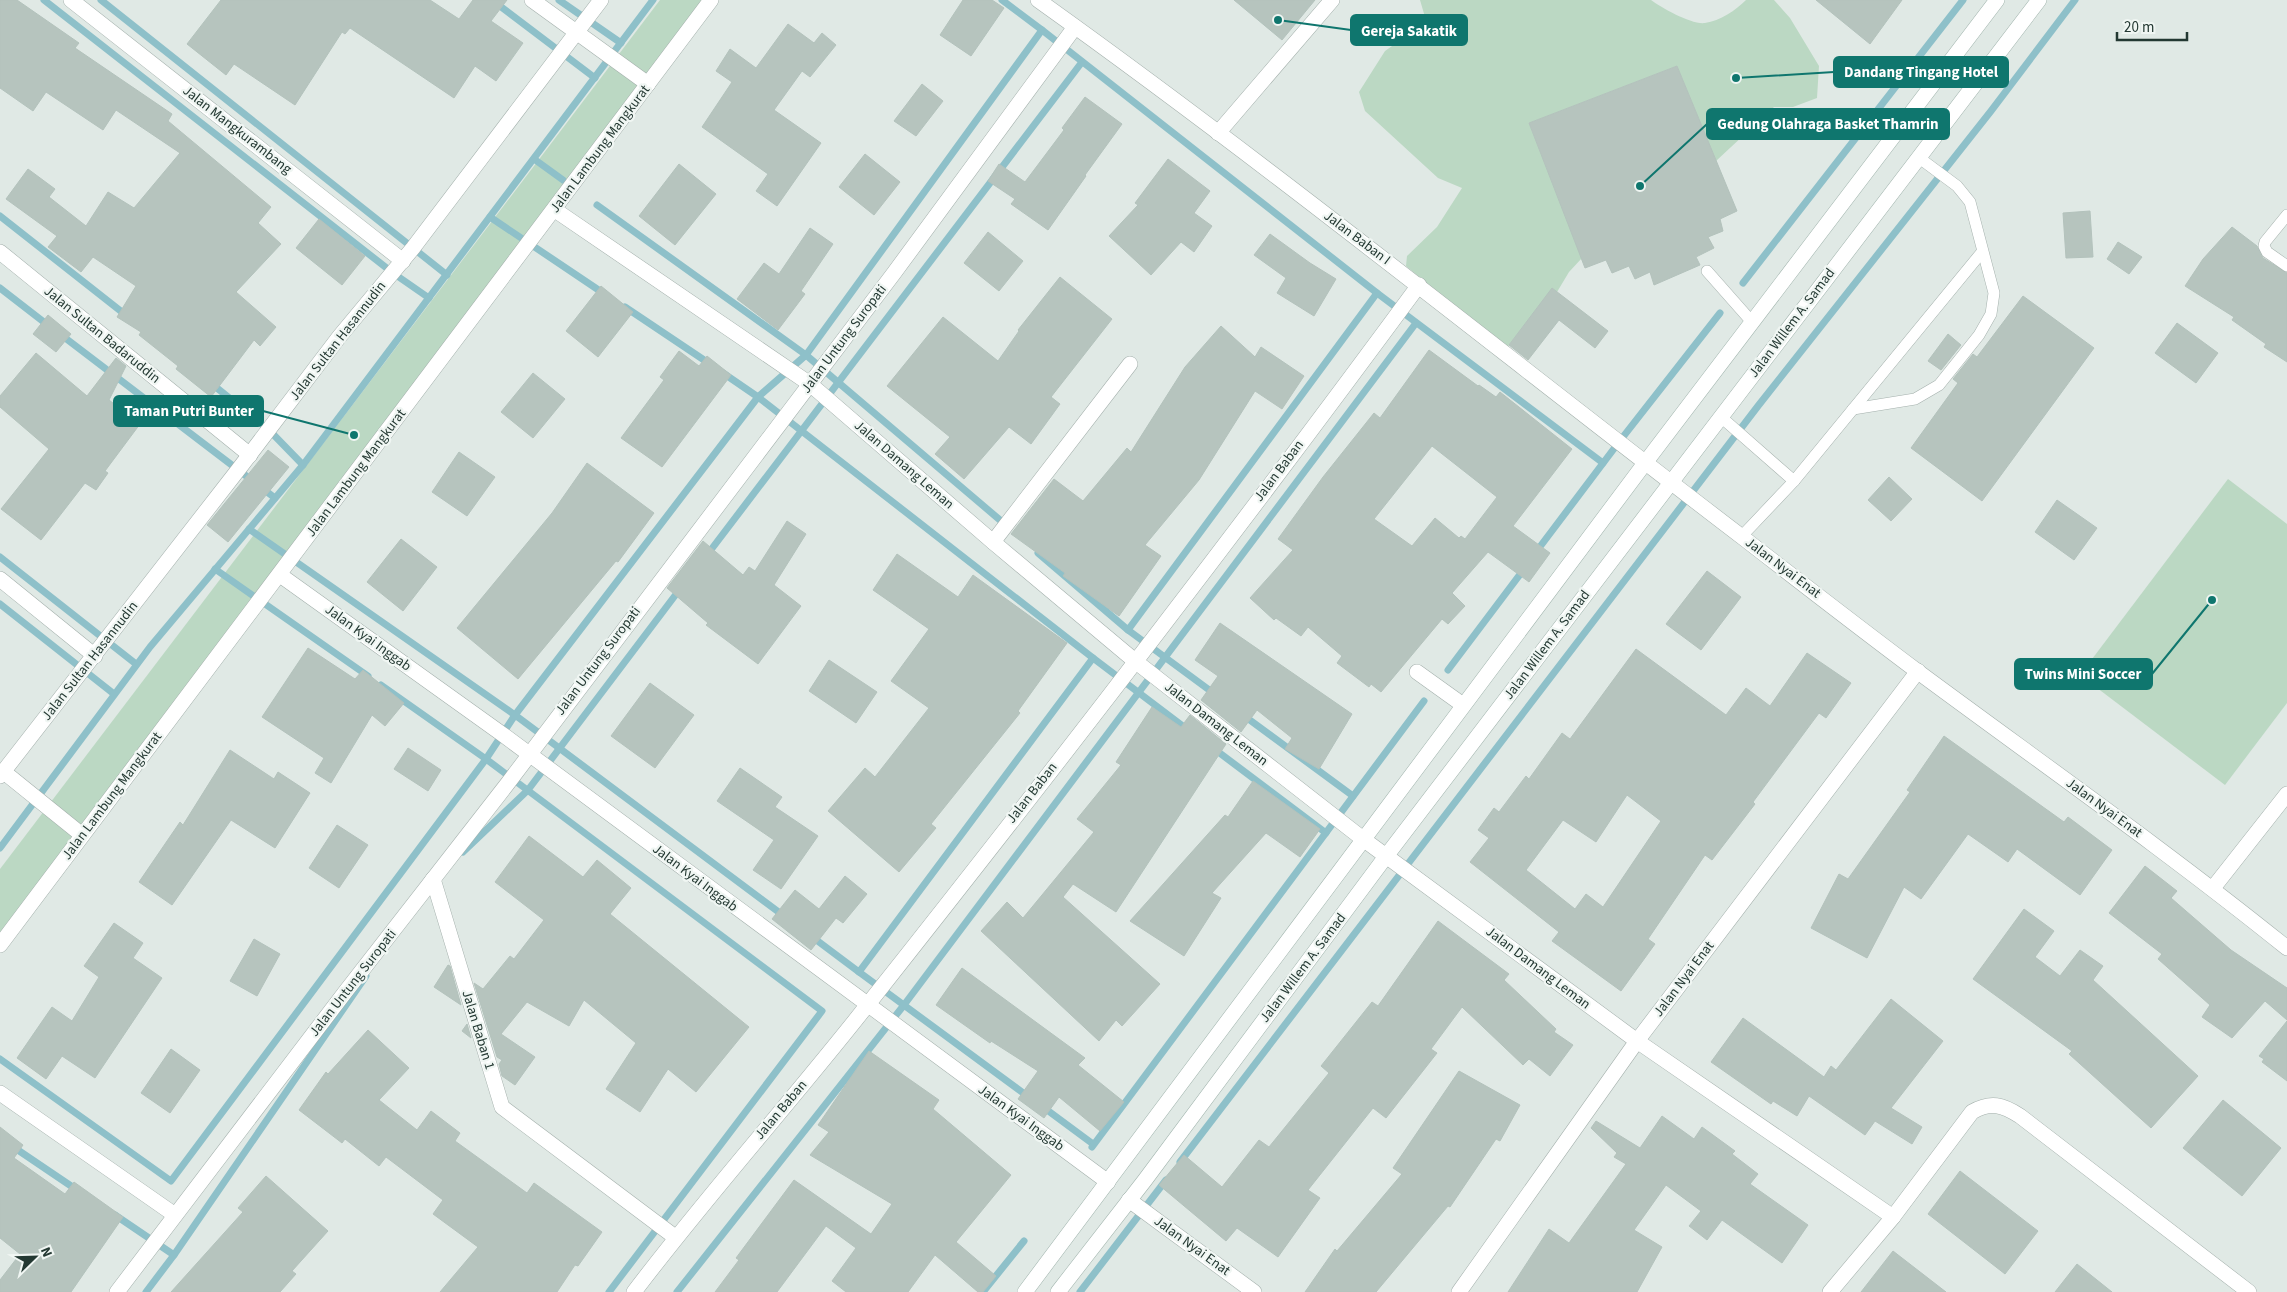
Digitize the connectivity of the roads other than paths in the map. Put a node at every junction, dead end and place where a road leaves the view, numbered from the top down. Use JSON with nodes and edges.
{"nodes":[{"id":1,"x":71,"y":0,"type":"edge"},
{"id":2,"x":532,"y":0,"type":"edge"},
{"id":3,"x":601,"y":0,"type":"edge"},
{"id":4,"x":711,"y":0,"type":"edge"},
{"id":5,"x":1038,"y":0,"type":"edge"},
{"id":6,"x":1332,"y":0,"type":"edge"},
{"id":7,"x":1997,"y":0,"type":"edge"},
{"id":8,"x":2039,"y":0,"type":"edge"},
{"id":9,"x":1076,"y":27,"type":"junction"},
{"id":10,"x":576,"y":33,"type":"junction"},
{"id":11,"x":648,"y":84,"type":"junction"},
{"id":12,"x":1218,"y":133,"type":"junction"},
{"id":13,"x":1918,"y":157,"type":"junction"},
{"id":14,"x":555,"y":210,"type":"junction"},
{"id":15,"x":2286,"y":218,"type":"edge"},
{"id":16,"x":0,"y":252,"type":"edge"},
{"id":17,"x":1982,"y":252,"type":"junction"},
{"id":18,"x":403,"y":261,"type":"junction"},
{"id":19,"x":2287,"y":266,"type":"edge"},
{"id":20,"x":1707,"y":271,"type":"dead end"},
{"id":21,"x":1419,"y":285,"type":"junction"},
{"id":22,"x":1752,"y":322,"type":"junction"},
{"id":23,"x":1130,"y":364,"type":"dead end"},
{"id":24,"x":810,"y":384,"type":"junction"},
{"id":25,"x":1853,"y":410,"type":"junction"},
{"id":26,"x":1721,"y":416,"type":"junction"},
{"id":27,"x":250,"y":455,"type":"junction"},
{"id":28,"x":1644,"y":463,"type":"junction"},
{"id":29,"x":1794,"y":481,"type":"junction"},
{"id":30,"x":1672,"y":483,"type":"junction"},
{"id":31,"x":1741,"y":537,"type":"junction"},
{"id":32,"x":993,"y":542,"type":"junction"},
{"id":33,"x":280,"y":575,"type":"junction"},
{"id":34,"x":0,"y":579,"type":"edge"},
{"id":35,"x":95,"y":656,"type":"junction"},
{"id":36,"x":1138,"y":657,"type":"junction"},
{"id":37,"x":1918,"y":671,"type":"junction"},
{"id":38,"x":1417,"y":672,"type":"dead end"},
{"id":39,"x":1463,"y":705,"type":"junction"},
{"id":40,"x":529,"y":754,"type":"junction"},
{"id":41,"x":2,"y":774,"type":"edge"},
{"id":42,"x":2287,"y":794,"type":"edge"},
{"id":43,"x":82,"y":835,"type":"junction"},
{"id":44,"x":1363,"y":839,"type":"junction"},
{"id":45,"x":1387,"y":855,"type":"junction"},
{"id":46,"x":433,"y":879,"type":"junction"},
{"id":47,"x":2213,"y":888,"type":"junction"},
{"id":48,"x":0,"y":945,"type":"edge"},
{"id":49,"x":2287,"y":948,"type":"edge"},
{"id":50,"x":867,"y":1006,"type":"junction"},
{"id":51,"x":1637,"y":1041,"type":"junction"},
{"id":52,"x":0,"y":1093,"type":"edge"},
{"id":53,"x":1108,"y":1182,"type":"junction"},
{"id":54,"x":1129,"y":1200,"type":"junction"},
{"id":55,"x":175,"y":1215,"type":"junction"},
{"id":56,"x":1893,"y":1217,"type":"junction"},
{"id":57,"x":675,"y":1237,"type":"junction"},
{"id":58,"x":117,"y":1292,"type":"edge"},
{"id":59,"x":634,"y":1292,"type":"edge"},
{"id":60,"x":1025,"y":1292,"type":"edge"},
{"id":61,"x":1058,"y":1292,"type":"edge"},
{"id":62,"x":1254,"y":1292,"type":"edge"},
{"id":63,"x":1459,"y":1292,"type":"edge"},
{"id":64,"x":1830,"y":1292,"type":"edge"},
{"id":65,"x":2249,"y":1292,"type":"edge"}],
"edges":[{"from":1,"to":18,"type":"street","name":"Jalan Mangkurambang"},
{"from":2,"to":10,"type":"street"},
{"from":3,"to":10,"type":"street","name":"Jalan Sultan Hasannudin"},
{"from":4,"to":11,"type":"street","name":"Jalan Lambung Mangkurat"},
{"from":5,"to":9,"type":"street","name":"Jalan Baban I"},
{"from":6,"to":12,"type":"street"},
{"from":7,"to":22,"type":"street","name":"Jalan Willem A. Samad"},
{"from":8,"to":13,"type":"street","name":"Jalan Willem A. Samad"},
{"from":9,"to":12,"type":"street","name":"Jalan Baban I"},
{"from":9,"to":24,"type":"street","name":"Jalan Untung Suropati"},
{"from":10,"to":11,"type":"street"},
{"from":10,"to":18,"type":"street","name":"Jalan Sultan Hasannudin"},
{"from":11,"to":14,"type":"street","name":"Jalan Lambung Mangkurat"},
{"from":12,"to":21,"type":"street","name":"Jalan Baban I"},
{"from":13,"to":17,"type":"lane"},
{"from":13,"to":26,"type":"street","name":"Jalan Willem A. Samad"},
{"from":14,"to":24,"type":"street","name":"Jalan Damang Leman"},
{"from":14,"to":33,"type":"street","name":"Jalan Lambung Mangkurat"},
{"from":15,"to":19,"type":"lane"},
{"from":16,"to":27,"type":"street","name":"Jalan Sultan Badaruddin"},
{"from":17,"to":25,"type":"lane"},
{"from":17,"to":25,"type":"lane"},
{"from":18,"to":27,"type":"street","name":"Jalan Sultan Hasannudin"},
{"from":20,"to":22,"type":"lane"},
{"from":21,"to":28,"type":"street","name":"Jalan Baban I"},
{"from":21,"to":36,"type":"street","name":"Jalan Baban"},
{"from":22,"to":28,"type":"street","name":"Jalan Willem A. Samad"},
{"from":23,"to":32,"type":"street"},
{"from":24,"to":32,"type":"street","name":"Jalan Damang Leman"},
{"from":24,"to":40,"type":"street","name":"Jalan Untung Suropati"},
{"from":25,"to":29,"type":"lane"},
{"from":26,"to":29,"type":"lane"},
{"from":26,"to":30,"type":"street","name":"Jalan Willem A. Samad"},
{"from":27,"to":35,"type":"street","name":"Jalan Sultan Hasannudin"},
{"from":28,"to":30,"type":"street","name":"Jalan Baban I"},
{"from":28,"to":39,"type":"street","name":"Jalan Willem A. Samad"},
{"from":29,"to":31,"type":"lane"},
{"from":30,"to":31,"type":"street","name":"Jalan Nyai Enat"},
{"from":30,"to":45,"type":"street","name":"Jalan Willem A. Samad"},
{"from":31,"to":37,"type":"street","name":"Jalan Nyai Enat"},
{"from":32,"to":36,"type":"street","name":"Jalan Damang Leman"},
{"from":33,"to":40,"type":"street","name":"Jalan Kyai Inggab"},
{"from":33,"to":43,"type":"street","name":"Jalan Lambung Mangkurat"},
{"from":34,"to":35,"type":"street"},
{"from":35,"to":41,"type":"street","name":"Jalan Sultan Hasannudin"},
{"from":36,"to":44,"type":"street","name":"Jalan Damang Leman"},
{"from":36,"to":50,"type":"street","name":"Jalan Baban"},
{"from":37,"to":47,"type":"street","name":"Jalan Nyai Enat"},
{"from":37,"to":51,"type":"street","name":"Jalan Nyai Enat"},
{"from":38,"to":39,"type":"street"},
{"from":39,"to":44,"type":"street","name":"Jalan Willem A. Samad"},
{"from":40,"to":46,"type":"street","name":"Jalan Untung Suropati"},
{"from":40,"to":50,"type":"street","name":"Jalan Kyai Inggab"},
{"from":41,"to":43,"type":"street"},
{"from":42,"to":47,"type":"street"},
{"from":43,"to":48,"type":"street","name":"Jalan Lambung Mangkurat"},
{"from":44,"to":45,"type":"street","name":"Jalan Damang Leman"},
{"from":44,"to":53,"type":"street","name":"Jalan Willem A. Samad"},
{"from":45,"to":51,"type":"street","name":"Jalan Damang Leman"},
{"from":45,"to":54,"type":"street","name":"Jalan Willem A. Samad"},
{"from":46,"to":55,"type":"street","name":"Jalan Untung Suropati"},
{"from":46,"to":57,"type":"street","name":"Jalan Baban 1"},
{"from":47,"to":49,"type":"street","name":"Jalan Nyai Enat"},
{"from":50,"to":53,"type":"street","name":"Jalan Kyai Inggab"},
{"from":50,"to":57,"type":"street","name":"Jalan Baban"},
{"from":51,"to":56,"type":"street","name":"Jalan Damang Leman"},
{"from":51,"to":63,"type":"street","name":"Jalan Nyai Enat"},
{"from":52,"to":55,"type":"street"},
{"from":53,"to":60,"type":"street","name":"Jalan Willem A. Samad"},
{"from":54,"to":61,"type":"street","name":"Jalan Willem A. Samad"},
{"from":54,"to":62,"type":"street","name":"Jalan Nyai Enat"},
{"from":55,"to":58,"type":"street","name":"Jalan Untung Suropati"},
{"from":56,"to":64,"type":"street"},
{"from":56,"to":65,"type":"street"},
{"from":57,"to":59,"type":"street","name":"Jalan Baban"}]}
